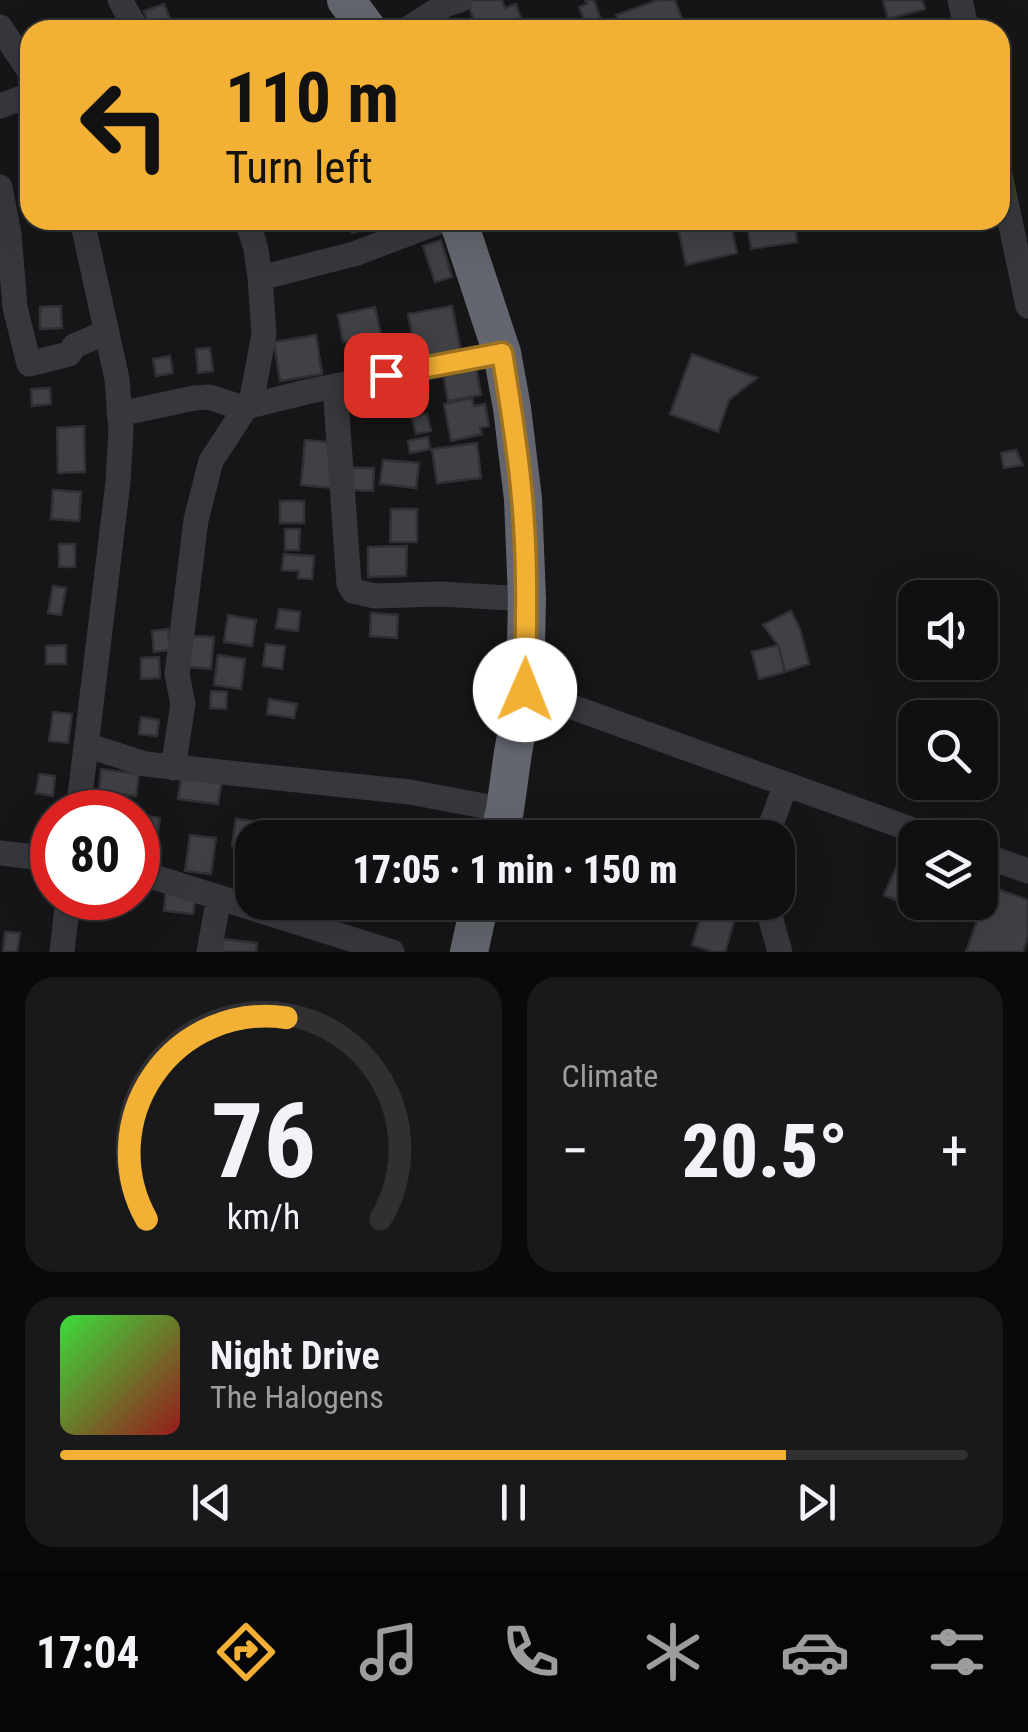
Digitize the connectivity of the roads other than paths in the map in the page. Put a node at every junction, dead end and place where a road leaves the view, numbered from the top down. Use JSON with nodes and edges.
{"nodes":[{"id":1,"x":460,"y":0,"type":"edge"},
{"id":2,"x":421,"y":20,"type":"edge"},
{"id":3,"x":0,"y":27,"type":"edge"},
{"id":4,"x":20,"y":57,"type":"edge"},
{"id":5,"x":0,"y":187,"type":"edge"},
{"id":6,"x":1010,"y":221,"type":"edge"},
{"id":7,"x":84,"y":230,"type":"edge"},
{"id":8,"x":250,"y":230,"type":"edge"},
{"id":9,"x":418,"y":230,"type":"edge"},
{"id":10,"x":461,"y":230,"type":"edge"},
{"id":11,"x":260,"y":278,"type":"junction"},
{"id":12,"x":1028,"y":306,"type":"edge"},
{"id":13,"x":108,"y":332,"type":"junction"},
{"id":14,"x":502,"y":353,"type":"junction"},
{"id":15,"x":335,"y":386,"type":"junction"},
{"id":16,"x":249,"y":406,"type":"junction"},
{"id":17,"x":119,"y":414,"type":"junction"},
{"id":18,"x":526,"y":599,"type":"junction"},
{"id":19,"x":525,"y":690,"type":"junction"},
{"id":20,"x":86,"y":745,"type":"junction"},
{"id":21,"x":173,"y":768,"type":"junction"},
{"id":22,"x":786,"y":784,"type":"junction"},
{"id":23,"x":81,"y":790,"type":"edge"},
{"id":24,"x":490,"y":820,"type":"edge"},
{"id":25,"x":503,"y":820,"type":"edge"},
{"id":26,"x":773,"y":820,"type":"edge"},
{"id":27,"x":898,"y":825,"type":"edge"},
{"id":28,"x":0,"y":853,"type":"edge"},
{"id":29,"x":30,"y":856,"type":"edge"},
{"id":30,"x":998,"y":860,"type":"edge"},
{"id":31,"x":1028,"y":871,"type":"edge"},
{"id":32,"x":160,"y":879,"type":"edge"},
{"id":33,"x":219,"y":897,"type":"junction"},
{"id":34,"x":66,"y":920,"type":"edge"},
{"id":35,"x":476,"y":920,"type":"edge"},
{"id":36,"x":771,"y":920,"type":"edge"},
{"id":37,"x":62,"y":952,"type":"edge"},
{"id":38,"x":209,"y":952,"type":"edge"},
{"id":39,"x":392,"y":952,"type":"edge"},
{"id":40,"x":469,"y":952,"type":"edge"},
{"id":41,"x":780,"y":952,"type":"edge"}],
"edges":[{"from":1,"to":2,"type":"street"},
{"from":3,"to":4,"type":"street"},
{"from":5,"to":13,"type":"street"},
{"from":6,"to":12,"type":"street"},
{"from":7,"to":13,"type":"street"},
{"from":8,"to":11,"type":"street"},
{"from":9,"to":11,"type":"street"},
{"from":10,"to":14,"type":"highway"},
{"from":11,"to":16,"type":"street"},
{"from":13,"to":17,"type":"street"},
{"from":14,"to":15,"type":"street"},
{"from":14,"to":18,"type":"highway"},
{"from":15,"to":16,"type":"street"},
{"from":15,"to":18,"type":"street"},
{"from":16,"to":17,"type":"street"},
{"from":16,"to":21,"type":"street"},
{"from":17,"to":20,"type":"street"},
{"from":18,"to":19,"type":"highway"},
{"from":19,"to":22,"type":"street"},
{"from":19,"to":25,"type":"highway"},
{"from":20,"to":21,"type":"street"},
{"from":20,"to":23,"type":"street"},
{"from":21,"to":24,"type":"street"},
{"from":22,"to":26,"type":"street"},
{"from":22,"to":27,"type":"street"},
{"from":28,"to":29,"type":"street"},
{"from":30,"to":31,"type":"street"},
{"from":32,"to":33,"type":"street"},
{"from":33,"to":38,"type":"street"},
{"from":33,"to":39,"type":"street"},
{"from":34,"to":37,"type":"street"},
{"from":35,"to":40,"type":"highway"},
{"from":36,"to":41,"type":"street"}]}
